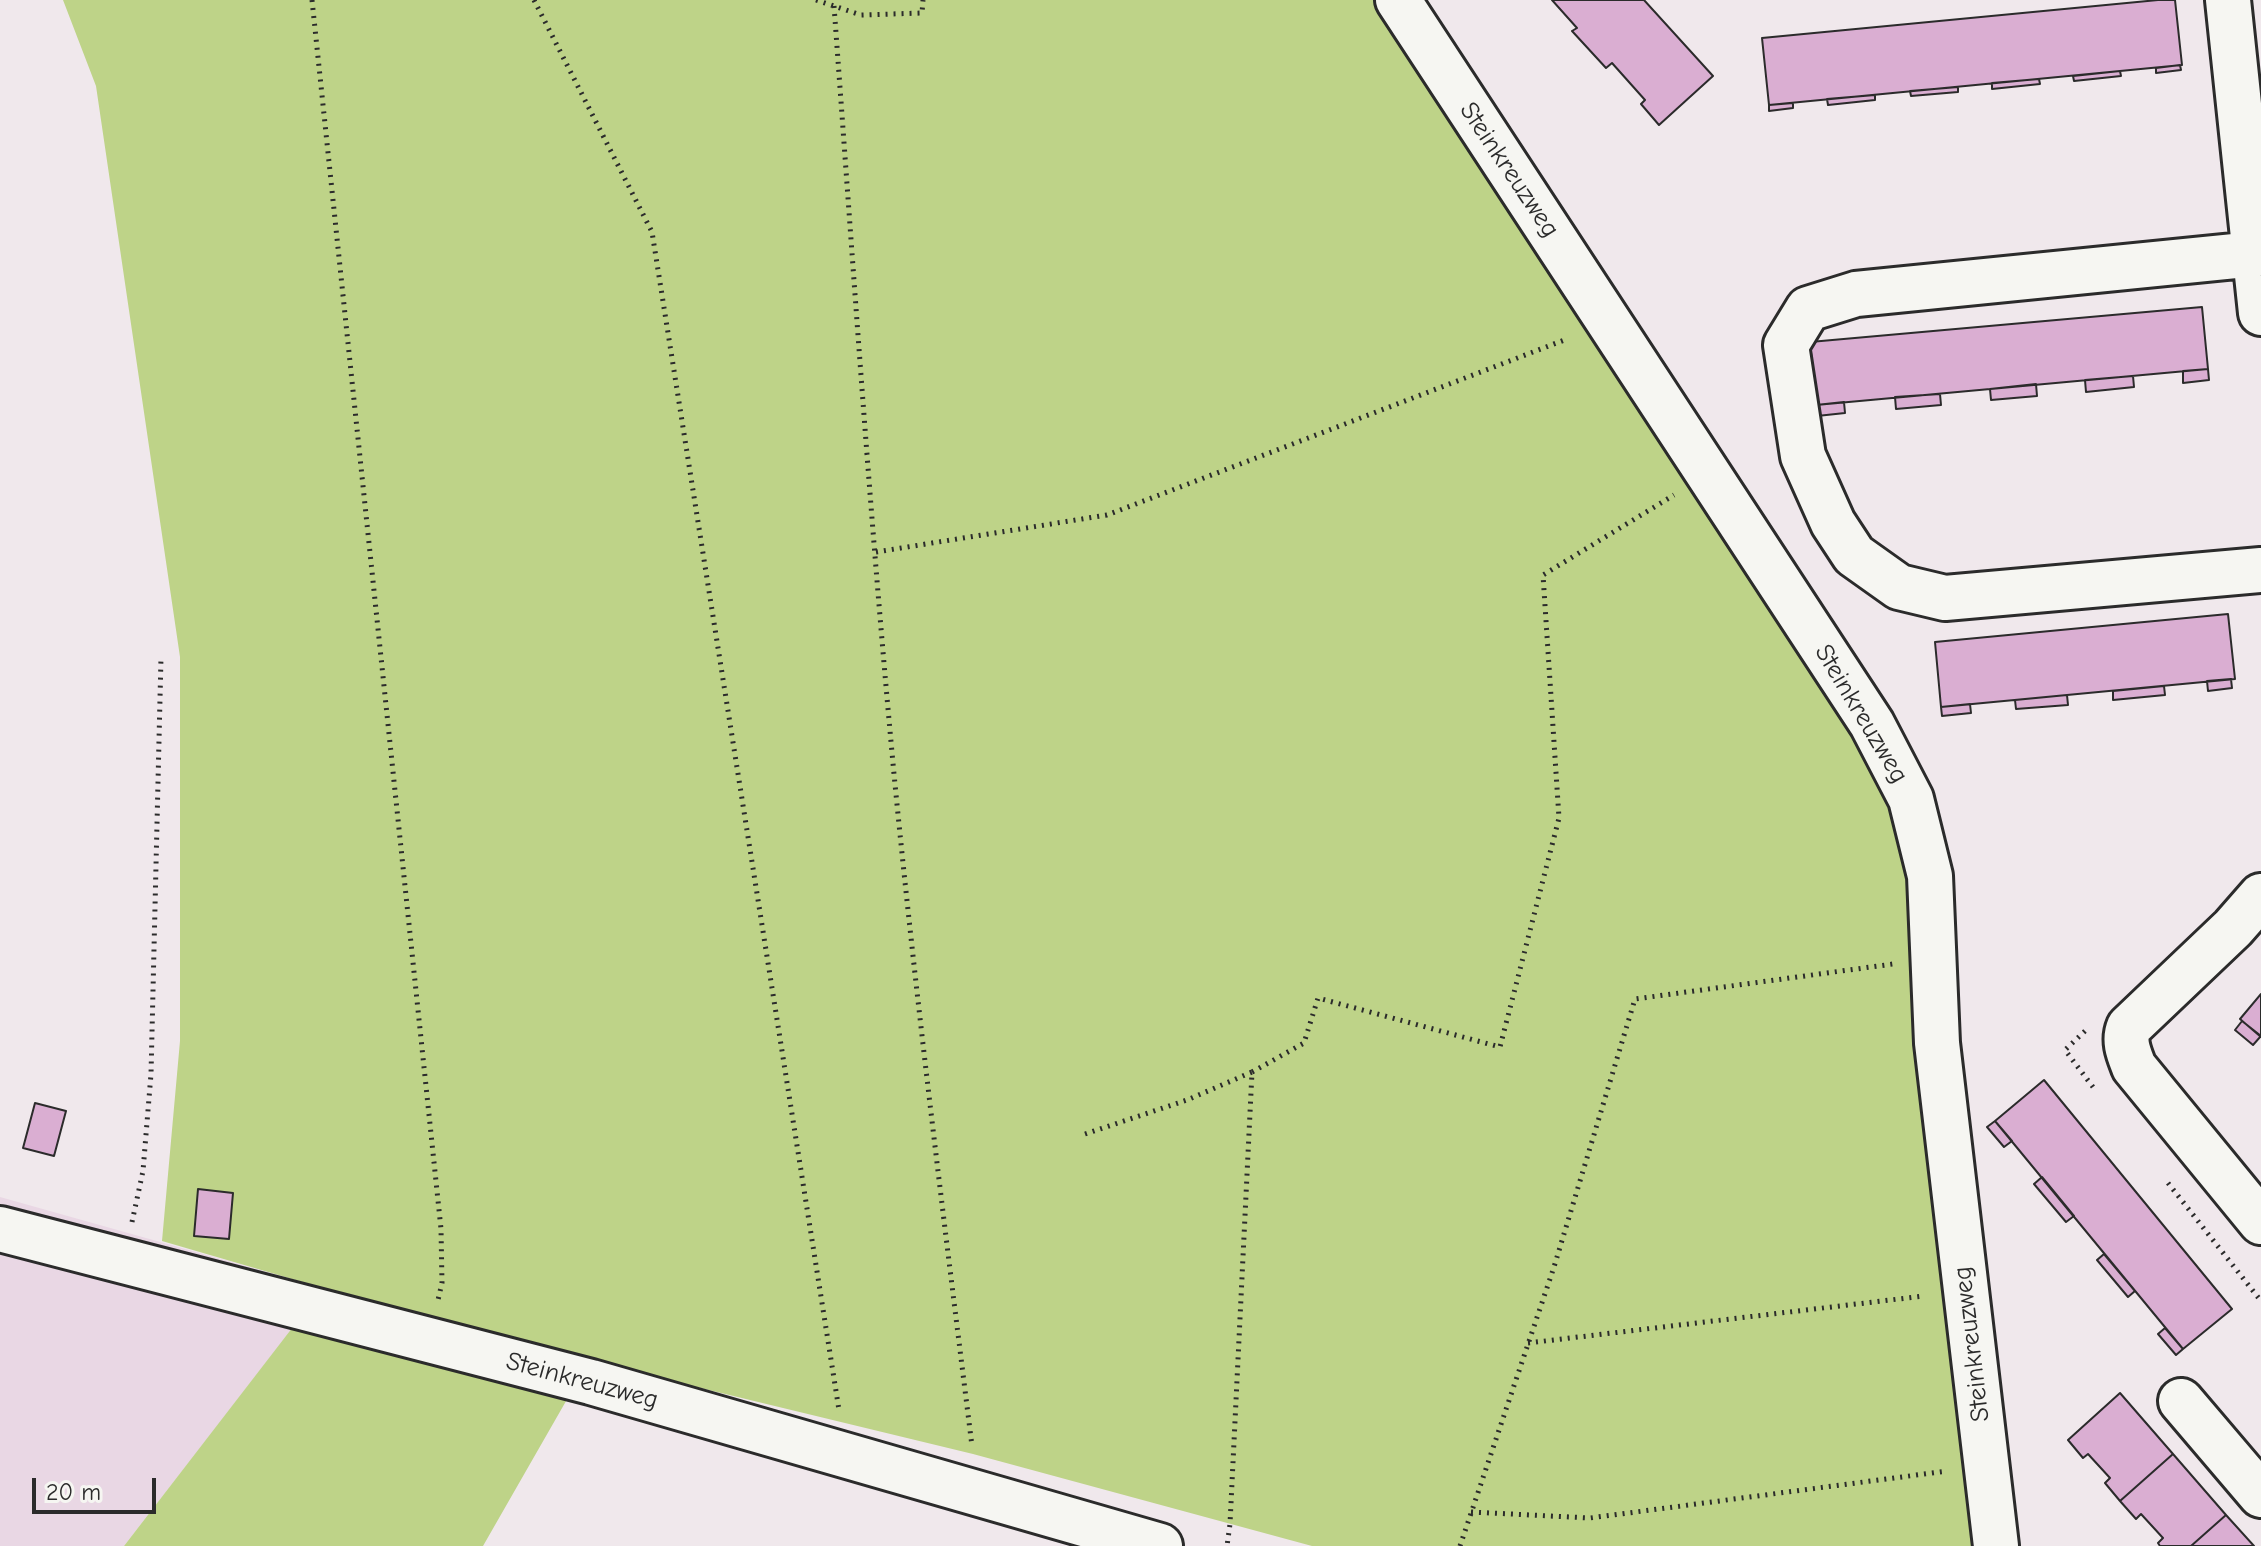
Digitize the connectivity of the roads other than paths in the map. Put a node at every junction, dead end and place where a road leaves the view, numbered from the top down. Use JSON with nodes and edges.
{"nodes":[{"id":1,"x":1398,"y":0,"type":"edge"},
{"id":2,"x":2228,"y":0,"type":"edge"},
{"id":3,"x":2251,"y":119,"type":"edge"},
{"id":4,"x":2255,"y":254,"type":"junction"},
{"id":5,"x":2261,"y":313,"type":"edge"},
{"id":6,"x":2261,"y":570,"type":"edge"},
{"id":7,"x":2261,"y":896,"type":"edge"},
{"id":8,"x":2261,"y":1222,"type":"edge"},
{"id":9,"x":0,"y":1229,"type":"edge"},
{"id":10,"x":2181,"y":1401,"type":"dead end"},
{"id":11,"x":2258,"y":1486,"type":"edge"},
{"id":12,"x":1160,"y":1546,"type":"edge"},
{"id":13,"x":1996,"y":1546,"type":"edge"}],
"edges":[{"from":1,"to":13,"type":"street","name":"Steinkreuzweg"},
{"from":2,"to":3,"type":"street"},
{"from":3,"to":4,"type":"street"},
{"from":4,"to":5,"type":"street"},
{"from":4,"to":6,"type":"street"},
{"from":7,"to":8,"type":"street"},
{"from":9,"to":12,"type":"street","name":"Steinkreuzweg"},
{"from":10,"to":11,"type":"street"}]}
